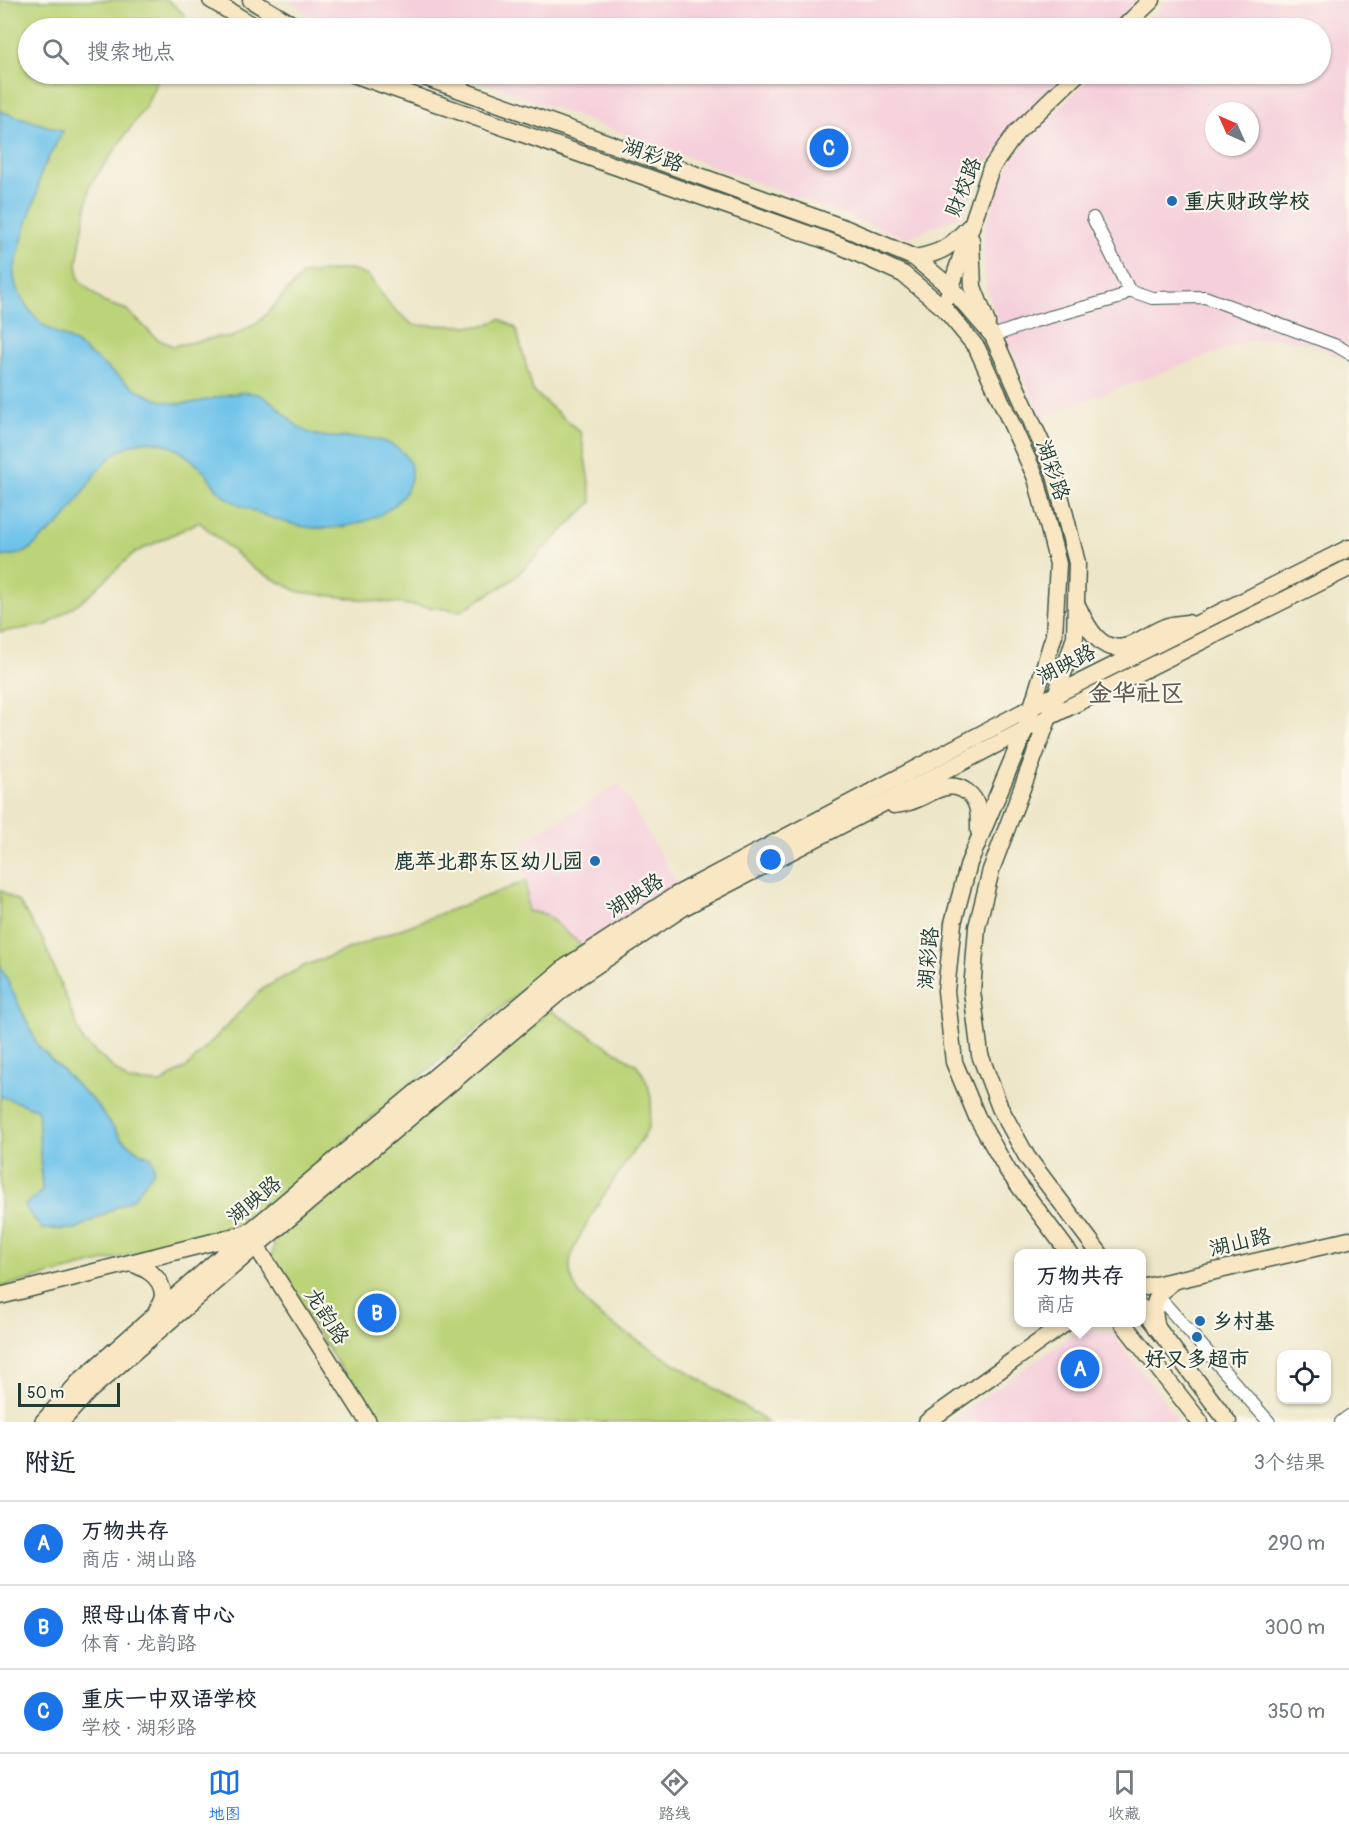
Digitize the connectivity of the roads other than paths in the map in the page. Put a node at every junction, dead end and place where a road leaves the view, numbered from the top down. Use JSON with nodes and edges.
{"nodes":[{"id":1,"x":211,"y":0,"type":"edge"},
{"id":2,"x":251,"y":0,"type":"edge"},
{"id":3,"x":1152,"y":0,"type":"edge"},
{"id":4,"x":241,"y":18,"type":"edge"},
{"id":5,"x":281,"y":18,"type":"edge"},
{"id":6,"x":1133,"y":18,"type":"edge"},
{"id":7,"x":381,"y":84,"type":"edge"},
{"id":8,"x":444,"y":84,"type":"edge"},
{"id":9,"x":1067,"y":84,"type":"edge"},
{"id":10,"x":1093,"y":218,"type":"dead end"},
{"id":11,"x":972,"y":225,"type":"junction"},
{"id":12,"x":915,"y":258,"type":"junction"},
{"id":13,"x":951,"y":288,"type":"junction"},
{"id":14,"x":1129,"y":290,"type":"junction"},
{"id":15,"x":944,"y":308,"type":"junction"},
{"id":16,"x":993,"y":336,"type":"junction"},
{"id":17,"x":1349,"y":353,"type":"edge"},
{"id":18,"x":1349,"y":548,"type":"edge"},
{"id":19,"x":1349,"y":568,"type":"edge"},
{"id":20,"x":1076,"y":602,"type":"junction"},
{"id":21,"x":1201,"y":622,"type":"junction"},
{"id":22,"x":1057,"y":694,"type":"junction"},
{"id":23,"x":1034,"y":706,"type":"junction"},
{"id":24,"x":1049,"y":717,"type":"junction"},
{"id":25,"x":1025,"y":730,"type":"junction"},
{"id":26,"x":870,"y":810,"type":"junction"},
{"id":27,"x":979,"y":840,"type":"junction"},
{"id":28,"x":252,"y":1239,"type":"junction"},
{"id":29,"x":1349,"y":1240,"type":"edge"},
{"id":30,"x":1066,"y":1249,"type":"edge"},
{"id":31,"x":1096,"y":1249,"type":"edge"},
{"id":32,"x":131,"y":1263,"type":"junction"},
{"id":33,"x":1173,"y":1281,"type":"junction"},
{"id":34,"x":1146,"y":1287,"type":"edge"},
{"id":35,"x":1157,"y":1295,"type":"junction"},
{"id":36,"x":0,"y":1296,"type":"edge"},
{"id":37,"x":156,"y":1314,"type":"junction"},
{"id":38,"x":1146,"y":1314,"type":"edge"},
{"id":39,"x":1061,"y":1327,"type":"edge"},
{"id":40,"x":1125,"y":1327,"type":"edge"},
{"id":41,"x":1157,"y":1329,"type":"junction"},
{"id":42,"x":1349,"y":1416,"type":"edge"},
{"id":43,"x":43,"y":1422,"type":"edge"},
{"id":44,"x":61,"y":1422,"type":"edge"},
{"id":45,"x":369,"y":1422,"type":"edge"},
{"id":46,"x":927,"y":1422,"type":"edge"},
{"id":47,"x":1200,"y":1422,"type":"edge"},
{"id":48,"x":1228,"y":1422,"type":"edge"},
{"id":49,"x":1269,"y":1422,"type":"edge"},
{"id":50,"x":1341,"y":1422,"type":"edge"}],
"edges":[{"from":1,"to":4,"type":"main road"},
{"from":2,"to":5,"type":"main road"},
{"from":3,"to":6,"type":"main road"},
{"from":7,"to":15,"type":"main road","name":"湖彩路"},
{"from":8,"to":12,"type":"main road","name":"湖彩路"},
{"from":9,"to":11,"type":"main road","name":"财校路"},
{"from":10,"to":14,"type":"street"},
{"from":11,"to":12,"type":"main road"},
{"from":11,"to":13,"type":"main road","name":"财校路"},
{"from":11,"to":16,"type":"main road"},
{"from":12,"to":13,"type":"main road","name":"湖彩路"},
{"from":13,"to":15,"type":"main road","name":"财校路"},
{"from":13,"to":16,"type":"main road","name":"湖彩路"},
{"from":14,"to":16,"type":"street"},
{"from":14,"to":17,"type":"street"},
{"from":15,"to":23,"type":"main road","name":"湖彩路"},
{"from":16,"to":20,"type":"main road","name":"湖彩路"},
{"from":18,"to":21,"type":"main road","name":"湖映路"},
{"from":19,"to":24,"type":"main road","name":"湖映路"},
{"from":20,"to":21,"type":"main road"},
{"from":20,"to":22,"type":"main road","name":"湖彩路"},
{"from":21,"to":22,"type":"main road","name":"湖映路"},
{"from":22,"to":23,"type":"main road","name":"湖映路"},
{"from":22,"to":24,"type":"main road","name":"湖彩路"},
{"from":23,"to":25,"type":"main road","name":"湖彩路"},
{"from":23,"to":28,"type":"main road","name":"湖映路"},
{"from":24,"to":25,"type":"main road","name":"湖映路"},
{"from":24,"to":31,"type":"main road","name":"湖彩路"},
{"from":25,"to":26,"type":"main road","name":"湖映路"},
{"from":25,"to":27,"type":"main road","name":"湖彩路"},
{"from":26,"to":27,"type":"main road"},
{"from":26,"to":28,"type":"main road","name":"湖映路"},
{"from":27,"to":30,"type":"main road","name":"湖彩路"},
{"from":28,"to":32,"type":"main road"},
{"from":28,"to":37,"type":"main road","name":"湖映路"},
{"from":28,"to":44,"type":"main road","name":"湖映路"},
{"from":28,"to":45,"type":"main road","name":"龙韵路"},
{"from":29,"to":33,"type":"main road","name":"湖山路"},
{"from":32,"to":36,"type":"main road"},
{"from":32,"to":37,"type":"main road"},
{"from":33,"to":34,"type":"main road","name":"湖山路"},
{"from":33,"to":35,"type":"main road"},
{"from":35,"to":41,"type":"main road"},
{"from":35,"to":49,"type":"street"},
{"from":37,"to":43,"type":"main road","name":"湖映路"},
{"from":38,"to":41,"type":"main road"},
{"from":39,"to":46,"type":"main road"},
{"from":40,"to":47,"type":"main road"},
{"from":41,"to":48,"type":"main road"},
{"from":42,"to":50,"type":"street"}]}
